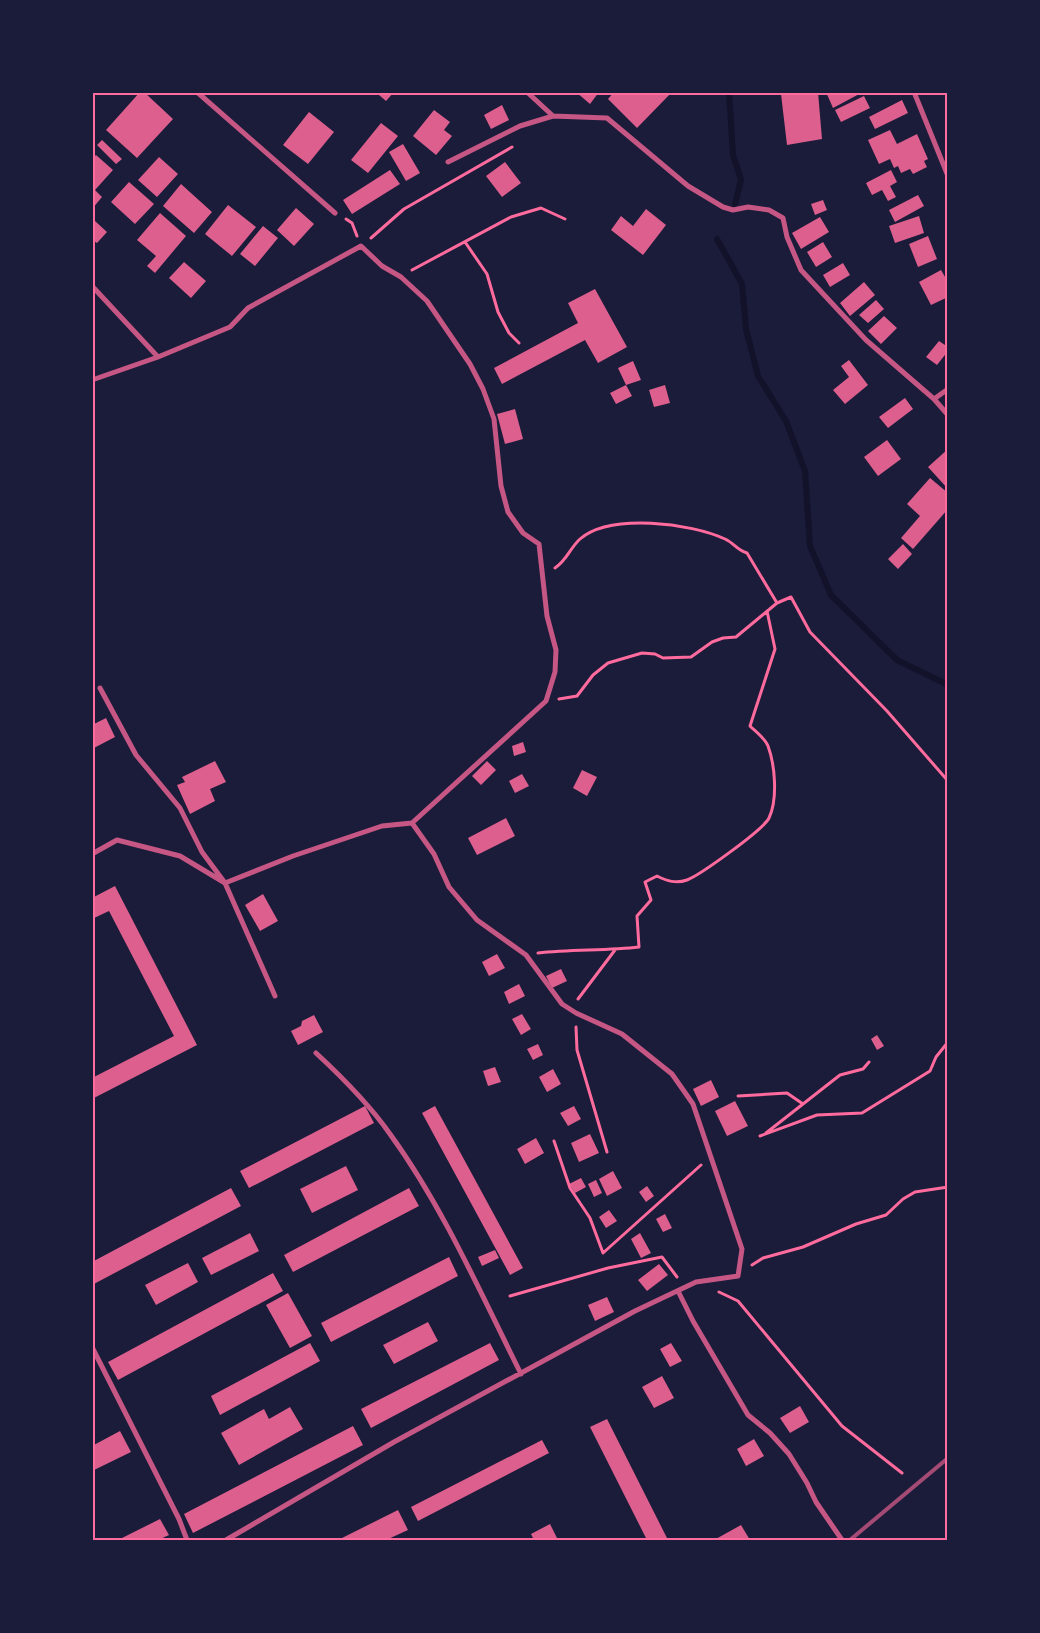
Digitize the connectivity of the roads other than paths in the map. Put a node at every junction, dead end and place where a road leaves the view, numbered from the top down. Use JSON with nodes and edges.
{"nodes":[{"id":1,"x":196,"y":92,"type":"edge"},
{"id":2,"x":527,"y":92,"type":"edge"},
{"id":3,"x":914,"y":92,"type":"edge"},
{"id":4,"x":553,"y":116,"type":"junction"},
{"id":5,"x":448,"y":162,"type":"dead end"},
{"id":6,"x":948,"y":176,"type":"edge"},
{"id":7,"x":335,"y":213,"type":"road end"},
{"id":8,"x":92,"y":286,"type":"edge"},
{"id":9,"x":158,"y":357,"type":"junction"},
{"id":10,"x":92,"y":380,"type":"edge"},
{"id":11,"x":948,"y":389,"type":"edge"},
{"id":12,"x":934,"y":399,"type":"junction"},
{"id":13,"x":948,"y":415,"type":"edge"},
{"id":14,"x":100,"y":688,"type":"dead end"},
{"id":15,"x":412,"y":823,"type":"junction"},
{"id":16,"x":92,"y":854,"type":"edge"},
{"id":17,"x":225,"y":883,"type":"junction"},
{"id":18,"x":275,"y":996,"type":"dead end"},
{"id":19,"x":316,"y":1053,"type":"dead end"},
{"id":20,"x":678,"y":1291,"type":"junction"},
{"id":21,"x":92,"y":1347,"type":"edge"},
{"id":22,"x":521,"y":1374,"type":"junction"},
{"id":23,"x":187,"y":1540,"type":"edge"},
{"id":24,"x":226,"y":1540,"type":"edge"},
{"id":25,"x":842,"y":1540,"type":"edge"}],
"edges":[{"from":1,"to":7,"type":"street"},
{"from":2,"to":4,"type":"street"},
{"from":3,"to":6,"type":"street"},
{"from":4,"to":5,"type":"street"},
{"from":4,"to":12,"type":"street"},
{"from":8,"to":9,"type":"street"},
{"from":9,"to":10,"type":"street"},
{"from":9,"to":15,"type":"street"},
{"from":11,"to":12,"type":"street"},
{"from":12,"to":13,"type":"street"},
{"from":14,"to":17,"type":"street"},
{"from":15,"to":17,"type":"street"},
{"from":15,"to":20,"type":"street"},
{"from":16,"to":17,"type":"street"},
{"from":17,"to":18,"type":"street"},
{"from":19,"to":22,"type":"street"},
{"from":20,"to":22,"type":"street"},
{"from":20,"to":25,"type":"street"},
{"from":21,"to":23,"type":"street"},
{"from":22,"to":24,"type":"street"}]}
